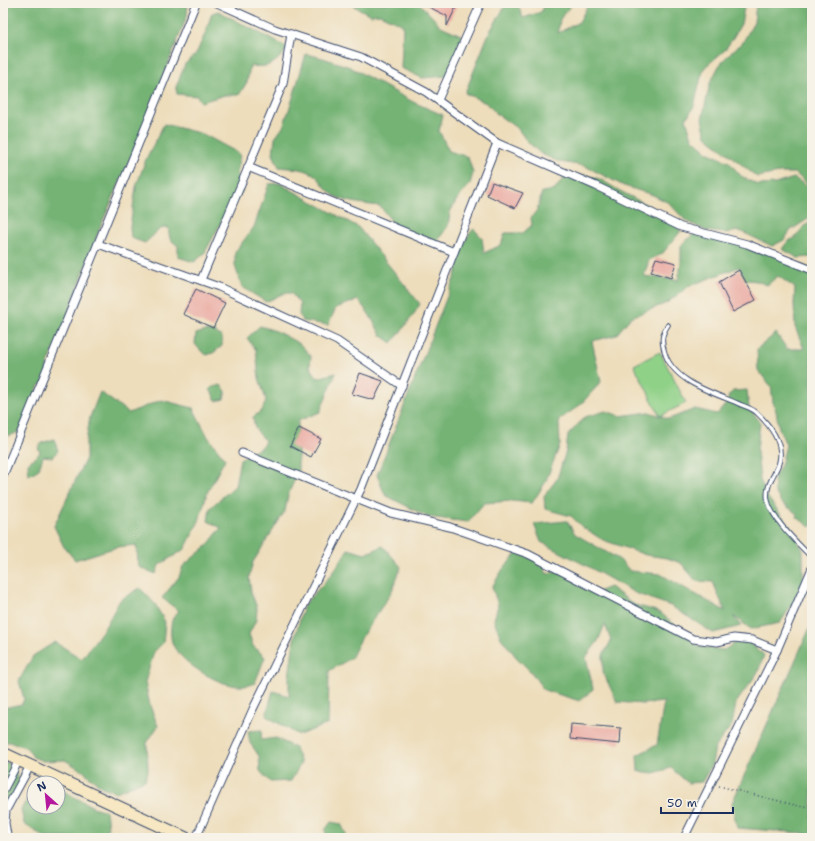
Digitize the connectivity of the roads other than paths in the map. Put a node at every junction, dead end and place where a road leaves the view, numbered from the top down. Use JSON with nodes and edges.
{"nodes":[{"id":1,"x":196,"y":3,"type":"edge"},
{"id":2,"x":217,"y":3,"type":"edge"},
{"id":3,"x":481,"y":3,"type":"edge"},
{"id":4,"x":291,"y":34,"type":"junction"},
{"id":5,"x":438,"y":100,"type":"junction"},
{"id":6,"x":496,"y":142,"type":"junction"},
{"id":7,"x":248,"y":167,"type":"junction"},
{"id":8,"x":98,"y":244,"type":"junction"},
{"id":9,"x":454,"y":252,"type":"junction"},
{"id":10,"x":812,"y":270,"type":"edge"},
{"id":11,"x":201,"y":280,"type":"junction"},
{"id":12,"x":668,"y":325,"type":"dead end"},
{"id":13,"x":402,"y":386,"type":"junction"},
{"id":14,"x":242,"y":453,"type":"dead end"},
{"id":15,"x":3,"y":476,"type":"edge"},
{"id":16,"x":356,"y":499,"type":"junction"},
{"id":17,"x":812,"y":558,"type":"edge"},
{"id":18,"x":812,"y":568,"type":"edge"},
{"id":19,"x":777,"y":650,"type":"junction"},
{"id":20,"x":3,"y":753,"type":"edge"},
{"id":21,"x":19,"y":760,"type":"junction"},
{"id":22,"x":30,"y":766,"type":"junction"},
{"id":23,"x":3,"y":791,"type":"edge"},
{"id":24,"x":7,"y":835,"type":"edge"},
{"id":25,"x":186,"y":838,"type":"edge"},
{"id":26,"x":196,"y":838,"type":"edge"},
{"id":27,"x":684,"y":838,"type":"edge"}],
"edges":[{"from":1,"to":8,"type":"street"},
{"from":2,"to":4,"type":"street"},
{"from":3,"to":5,"type":"street"},
{"from":4,"to":5,"type":"street"},
{"from":4,"to":7,"type":"street"},
{"from":5,"to":6,"type":"street"},
{"from":6,"to":9,"type":"street"},
{"from":6,"to":10,"type":"street"},
{"from":7,"to":9,"type":"street"},
{"from":7,"to":11,"type":"street"},
{"from":8,"to":11,"type":"street"},
{"from":8,"to":15,"type":"street"},
{"from":9,"to":13,"type":"street"},
{"from":11,"to":13,"type":"street"},
{"from":12,"to":17,"type":"lane"},
{"from":13,"to":16,"type":"street"},
{"from":14,"to":16,"type":"street"},
{"from":16,"to":19,"type":"street"},
{"from":16,"to":26,"type":"street"},
{"from":18,"to":19,"type":"street"},
{"from":19,"to":27,"type":"street"},
{"from":20,"to":21,"type":"street"},
{"from":21,"to":22,"type":"street"},
{"from":21,"to":23,"type":"street"},
{"from":22,"to":24,"type":"street"},
{"from":22,"to":25,"type":"street"}]}
